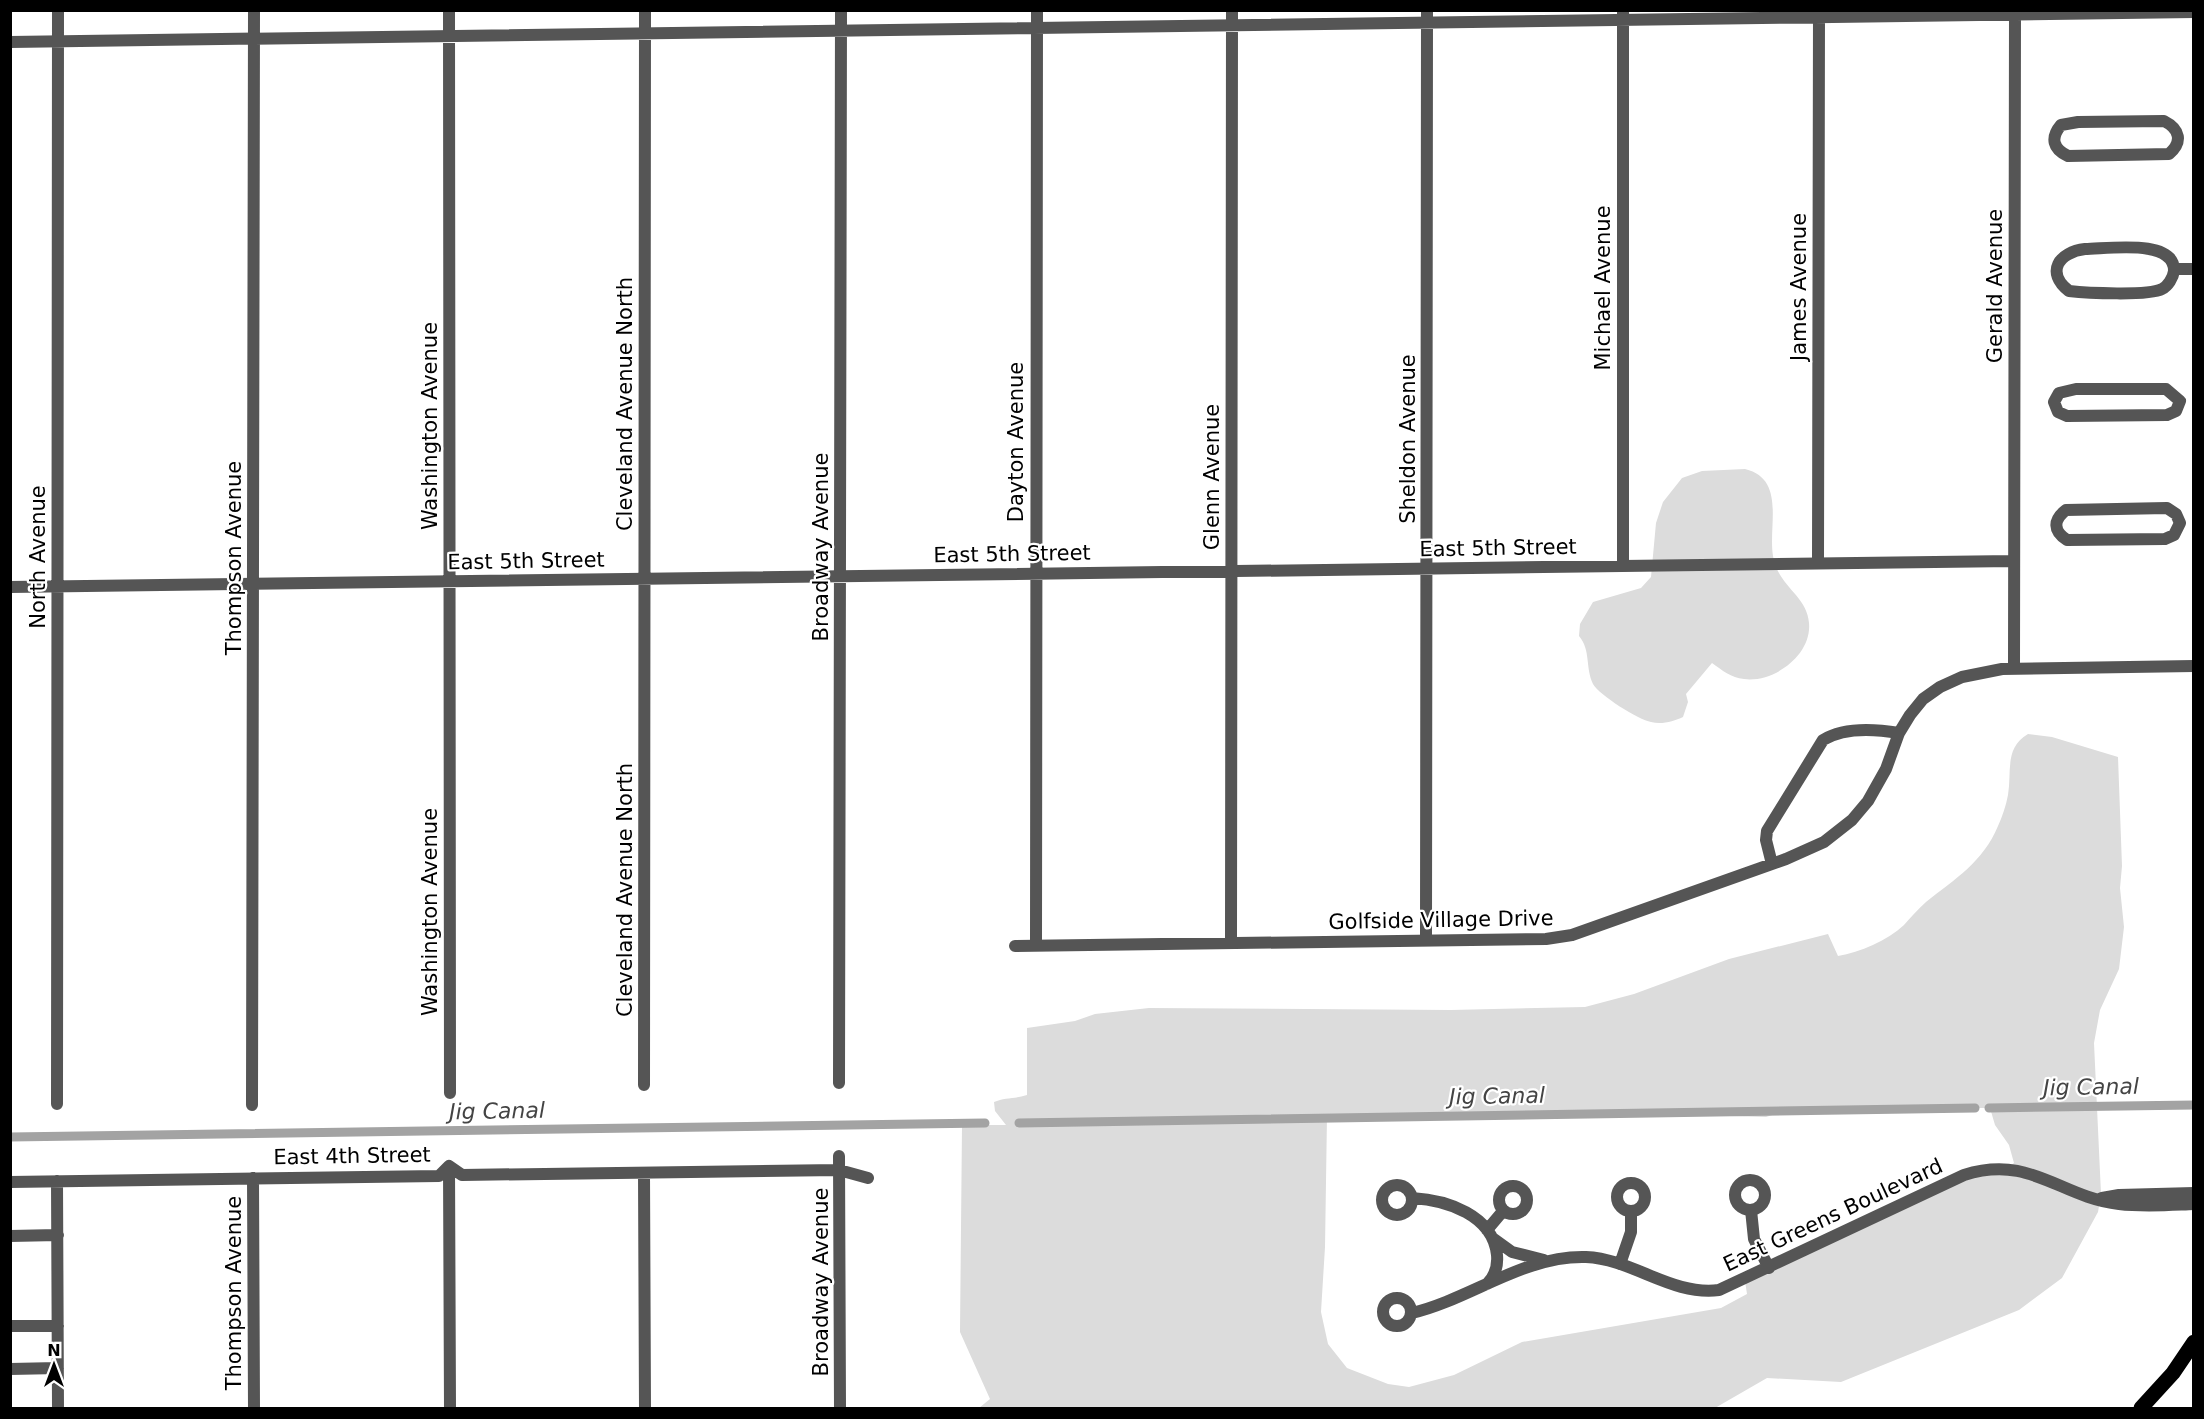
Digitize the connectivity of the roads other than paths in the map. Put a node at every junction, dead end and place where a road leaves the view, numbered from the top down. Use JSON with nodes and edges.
{"nodes":[{"id":1,"x":58,"y":10,"type":"edge"},
{"id":2,"x":254,"y":10,"type":"edge"},
{"id":3,"x":449,"y":10,"type":"edge"},
{"id":4,"x":645,"y":10,"type":"edge"},
{"id":5,"x":841,"y":10,"type":"edge"},
{"id":6,"x":1037,"y":10,"type":"edge"},
{"id":7,"x":1232,"y":10,"type":"edge"},
{"id":8,"x":2083,"y":12,"type":"edge"},
{"id":9,"x":2109,"y":12,"type":"edge"},
{"id":10,"x":2193,"y":12,"type":"edge"},
{"id":11,"x":2015,"y":13,"type":"edge"},
{"id":12,"x":1819,"y":14,"type":"edge"},
{"id":13,"x":1623,"y":15,"type":"edge"},
{"id":14,"x":1427,"y":17,"type":"edge"},
{"id":15,"x":1232,"y":26,"type":"junction"},
{"id":16,"x":1037,"y":28,"type":"junction"},
{"id":17,"x":841,"y":32,"type":"junction"},
{"id":18,"x":645,"y":35,"type":"junction"},
{"id":19,"x":449,"y":37,"type":"junction"},
{"id":20,"x":254,"y":39,"type":"junction"},
{"id":21,"x":10,"y":42,"type":"edge"},
{"id":22,"x":58,"y":42,"type":"junction"},
{"id":23,"x":2179,"y":137,"type":"junction"},
{"id":24,"x":2193,"y":137,"type":"edge"},
{"id":25,"x":2174,"y":269,"type":"junction"},
{"id":26,"x":2193,"y":269,"type":"edge"},
{"id":27,"x":2193,"y":401,"type":"edge"},
{"id":28,"x":2180,"y":402,"type":"junction"},
{"id":29,"x":2180,"y":523,"type":"junction"},
{"id":30,"x":2193,"y":523,"type":"edge"},
{"id":31,"x":2013,"y":561,"type":"junction"},
{"id":32,"x":1818,"y":562,"type":"junction"},
{"id":33,"x":1623,"y":566,"type":"junction"},
{"id":34,"x":1426,"y":568,"type":"junction"},
{"id":35,"x":1231,"y":571,"type":"junction"},
{"id":36,"x":1036,"y":573,"type":"junction"},
{"id":37,"x":841,"y":576,"type":"junction"},
{"id":38,"x":645,"y":579,"type":"junction"},
{"id":39,"x":450,"y":582,"type":"junction"},
{"id":40,"x":253,"y":584,"type":"junction"},
{"id":41,"x":10,"y":587,"type":"edge"},
{"id":42,"x":58,"y":587,"type":"junction"},
{"id":43,"x":2193,"y":666,"type":"edge"},
{"id":44,"x":2014,"y":668,"type":"junction"},
{"id":45,"x":1899,"y":733,"type":"junction"},
{"id":46,"x":1772,"y":864,"type":"junction"},
{"id":47,"x":1426,"y":940,"type":"junction"},
{"id":48,"x":1231,"y":943,"type":"junction"},
{"id":49,"x":1015,"y":946,"type":"dead end"},
{"id":50,"x":1036,"y":946,"type":"junction"},
{"id":51,"x":839,"y":1083,"type":"dead end"},
{"id":52,"x":644,"y":1085,"type":"dead end"},
{"id":53,"x":450,"y":1093,"type":"dead end"},
{"id":54,"x":57,"y":1104,"type":"dead end"},
{"id":55,"x":252,"y":1105,"type":"dead end"},
{"id":56,"x":839,"y":1156,"type":"dead end"},
{"id":57,"x":449,"y":1166,"type":"junction"},
{"id":58,"x":840,"y":1170,"type":"junction"},
{"id":59,"x":644,"y":1173,"type":"junction"},
{"id":60,"x":253,"y":1178,"type":"junction"},
{"id":61,"x":868,"y":1178,"type":"dead end"},
{"id":62,"x":57,"y":1181,"type":"junction"},
{"id":63,"x":10,"y":1182,"type":"edge"},
{"id":64,"x":2193,"y":1193,"type":"edge"},
{"id":65,"x":1412,"y":1198,"type":"dead end"},
{"id":66,"x":2098,"y":1199,"type":"junction"},
{"id":67,"x":2193,"y":1204,"type":"edge"},
{"id":68,"x":1751,"y":1210,"type":"dead end"},
{"id":69,"x":1503,"y":1211,"type":"dead end"},
{"id":70,"x":1631,"y":1211,"type":"dead end"},
{"id":71,"x":58,"y":1235,"type":"junction"},
{"id":72,"x":1491,"y":1235,"type":"junction"},
{"id":73,"x":10,"y":1236,"type":"edge"},
{"id":74,"x":1548,"y":1260,"type":"junction"},
{"id":75,"x":1620,"y":1264,"type":"junction"},
{"id":76,"x":1769,"y":1268,"type":"junction"},
{"id":77,"x":1481,"y":1288,"type":"junction"},
{"id":78,"x":1412,"y":1313,"type":"dead end"},
{"id":79,"x":10,"y":1326,"type":"edge"},
{"id":80,"x":58,"y":1326,"type":"junction"},
{"id":81,"x":2193,"y":1342,"type":"edge"},
{"id":82,"x":58,"y":1368,"type":"junction"},
{"id":83,"x":10,"y":1369,"type":"edge"},
{"id":84,"x":2148,"y":1406,"type":"edge"},
{"id":85,"x":58,"y":1408,"type":"edge"},
{"id":86,"x":254,"y":1408,"type":"edge"},
{"id":87,"x":450,"y":1408,"type":"edge"},
{"id":88,"x":645,"y":1408,"type":"edge"},
{"id":89,"x":840,"y":1408,"type":"edge"}],
"edges":[{"from":1,"to":22,"type":"street","name":"North Avenue"},
{"from":2,"to":20,"type":"street","name":"Thompson Avenue"},
{"from":3,"to":19,"type":"street","name":"Washington Avenue"},
{"from":4,"to":18,"type":"street","name":"Cleveland Avenue North"},
{"from":5,"to":17,"type":"street","name":"Broadway Avenue"},
{"from":6,"to":16,"type":"street","name":"Dayton Avenue"},
{"from":7,"to":15,"type":"street","name":"Glenn Avenue"},
{"from":8,"to":9,"type":"street"},
{"from":8,"to":11,"type":"street"},
{"from":9,"to":10,"type":"street"},
{"from":11,"to":12,"type":"street"},
{"from":11,"to":31,"type":"street","name":"Gerald Avenue"},
{"from":12,"to":13,"type":"street"},
{"from":12,"to":32,"type":"street","name":"James Avenue"},
{"from":13,"to":14,"type":"street"},
{"from":13,"to":33,"type":"street","name":"Michael Avenue"},
{"from":14,"to":15,"type":"street"},
{"from":14,"to":34,"type":"street","name":"Sheldon Avenue"},
{"from":15,"to":16,"type":"street"},
{"from":15,"to":35,"type":"street","name":"Glenn Avenue"},
{"from":16,"to":17,"type":"street"},
{"from":16,"to":36,"type":"street","name":"Dayton Avenue"},
{"from":17,"to":18,"type":"street"},
{"from":17,"to":37,"type":"street","name":"Broadway Avenue"},
{"from":18,"to":19,"type":"street"},
{"from":18,"to":38,"type":"street","name":"Cleveland Avenue North"},
{"from":19,"to":20,"type":"street"},
{"from":19,"to":39,"type":"street","name":"Washington Avenue"},
{"from":20,"to":22,"type":"street"},
{"from":20,"to":40,"type":"street","name":"Thompson Avenue"},
{"from":21,"to":22,"type":"street"},
{"from":22,"to":42,"type":"street","name":"North Avenue"},
{"from":23,"to":23,"type":"street"},
{"from":23,"to":24,"type":"street"},
{"from":25,"to":25,"type":"street"},
{"from":25,"to":26,"type":"street"},
{"from":27,"to":28,"type":"street"},
{"from":28,"to":28,"type":"street"},
{"from":29,"to":29,"type":"street"},
{"from":29,"to":30,"type":"street"},
{"from":31,"to":32,"type":"street","name":"East 5th Street"},
{"from":31,"to":44,"type":"street","name":"Gerald Avenue"},
{"from":32,"to":33,"type":"street","name":"East 5th Street"},
{"from":33,"to":34,"type":"street","name":"East 5th Street"},
{"from":34,"to":35,"type":"street","name":"East 5th Street"},
{"from":34,"to":47,"type":"street","name":"Sheldon Avenue"},
{"from":35,"to":36,"type":"street","name":"East 5th Street"},
{"from":35,"to":48,"type":"street","name":"Glenn Avenue"},
{"from":36,"to":37,"type":"street","name":"East 5th Street"},
{"from":36,"to":50,"type":"street","name":"Dayton Avenue"},
{"from":37,"to":38,"type":"street","name":"East 5th Street"},
{"from":37,"to":51,"type":"street","name":"Broadway Avenue"},
{"from":38,"to":39,"type":"street","name":"East 5th Street"},
{"from":38,"to":52,"type":"street","name":"Cleveland Avenue North"},
{"from":39,"to":40,"type":"street","name":"East 5th Street"},
{"from":39,"to":53,"type":"street","name":"Washington Avenue"},
{"from":40,"to":42,"type":"street","name":"East 5th Street"},
{"from":40,"to":55,"type":"street","name":"Thompson Avenue"},
{"from":41,"to":42,"type":"street","name":"East 5th Street"},
{"from":42,"to":54,"type":"street","name":"North Avenue"},
{"from":43,"to":44,"type":"street","name":"Golfside Village Drive"},
{"from":44,"to":45,"type":"street","name":"Golfside Village Drive"},
{"from":45,"to":46,"type":"street","name":"Golfside Village Drive"},
{"from":45,"to":46,"type":"street"},
{"from":46,"to":47,"type":"street","name":"Golfside Village Drive"},
{"from":47,"to":48,"type":"street","name":"Golfside Village Drive"},
{"from":48,"to":50,"type":"street","name":"Golfside Village Drive"},
{"from":49,"to":50,"type":"street","name":"Golfside Village Drive"},
{"from":56,"to":58,"type":"street","name":"Broadway Avenue"},
{"from":57,"to":59,"type":"street","name":"East 4th Street"},
{"from":57,"to":60,"type":"street","name":"East 4th Street"},
{"from":57,"to":87,"type":"street"},
{"from":58,"to":59,"type":"street","name":"East 4th Street"},
{"from":58,"to":61,"type":"street","name":"East 4th Street"},
{"from":58,"to":89,"type":"street","name":"Broadway Avenue"},
{"from":59,"to":88,"type":"street"},
{"from":60,"to":62,"type":"street","name":"East 4th Street"},
{"from":60,"to":86,"type":"street","name":"Thompson Avenue"},
{"from":62,"to":63,"type":"street","name":"East 4th Street"},
{"from":62,"to":71,"type":"street"},
{"from":64,"to":66,"type":"street","name":"East Greens Boulevard"},
{"from":65,"to":72,"type":"street","name":"East Greens Boulevard"},
{"from":66,"to":67,"type":"street","name":"East Greens Boulevard"},
{"from":66,"to":76,"type":"street","name":"East Greens Boulevard"},
{"from":68,"to":76,"type":"street"},
{"from":69,"to":72,"type":"street"},
{"from":70,"to":75,"type":"street"},
{"from":71,"to":73,"type":"street"},
{"from":71,"to":80,"type":"street"},
{"from":72,"to":74,"type":"street","name":"East Greens Boulevard"},
{"from":72,"to":77,"type":"street"},
{"from":74,"to":75,"type":"street","name":"East Greens Boulevard"},
{"from":74,"to":77,"type":"street","name":"East Greens Boulevard"},
{"from":75,"to":76,"type":"street","name":"East Greens Boulevard"},
{"from":77,"to":78,"type":"street","name":"East Greens Boulevard"},
{"from":79,"to":80,"type":"street"},
{"from":80,"to":82,"type":"street"},
{"from":81,"to":84,"type":"main road"},
{"from":82,"to":83,"type":"street"},
{"from":82,"to":85,"type":"street"}]}
